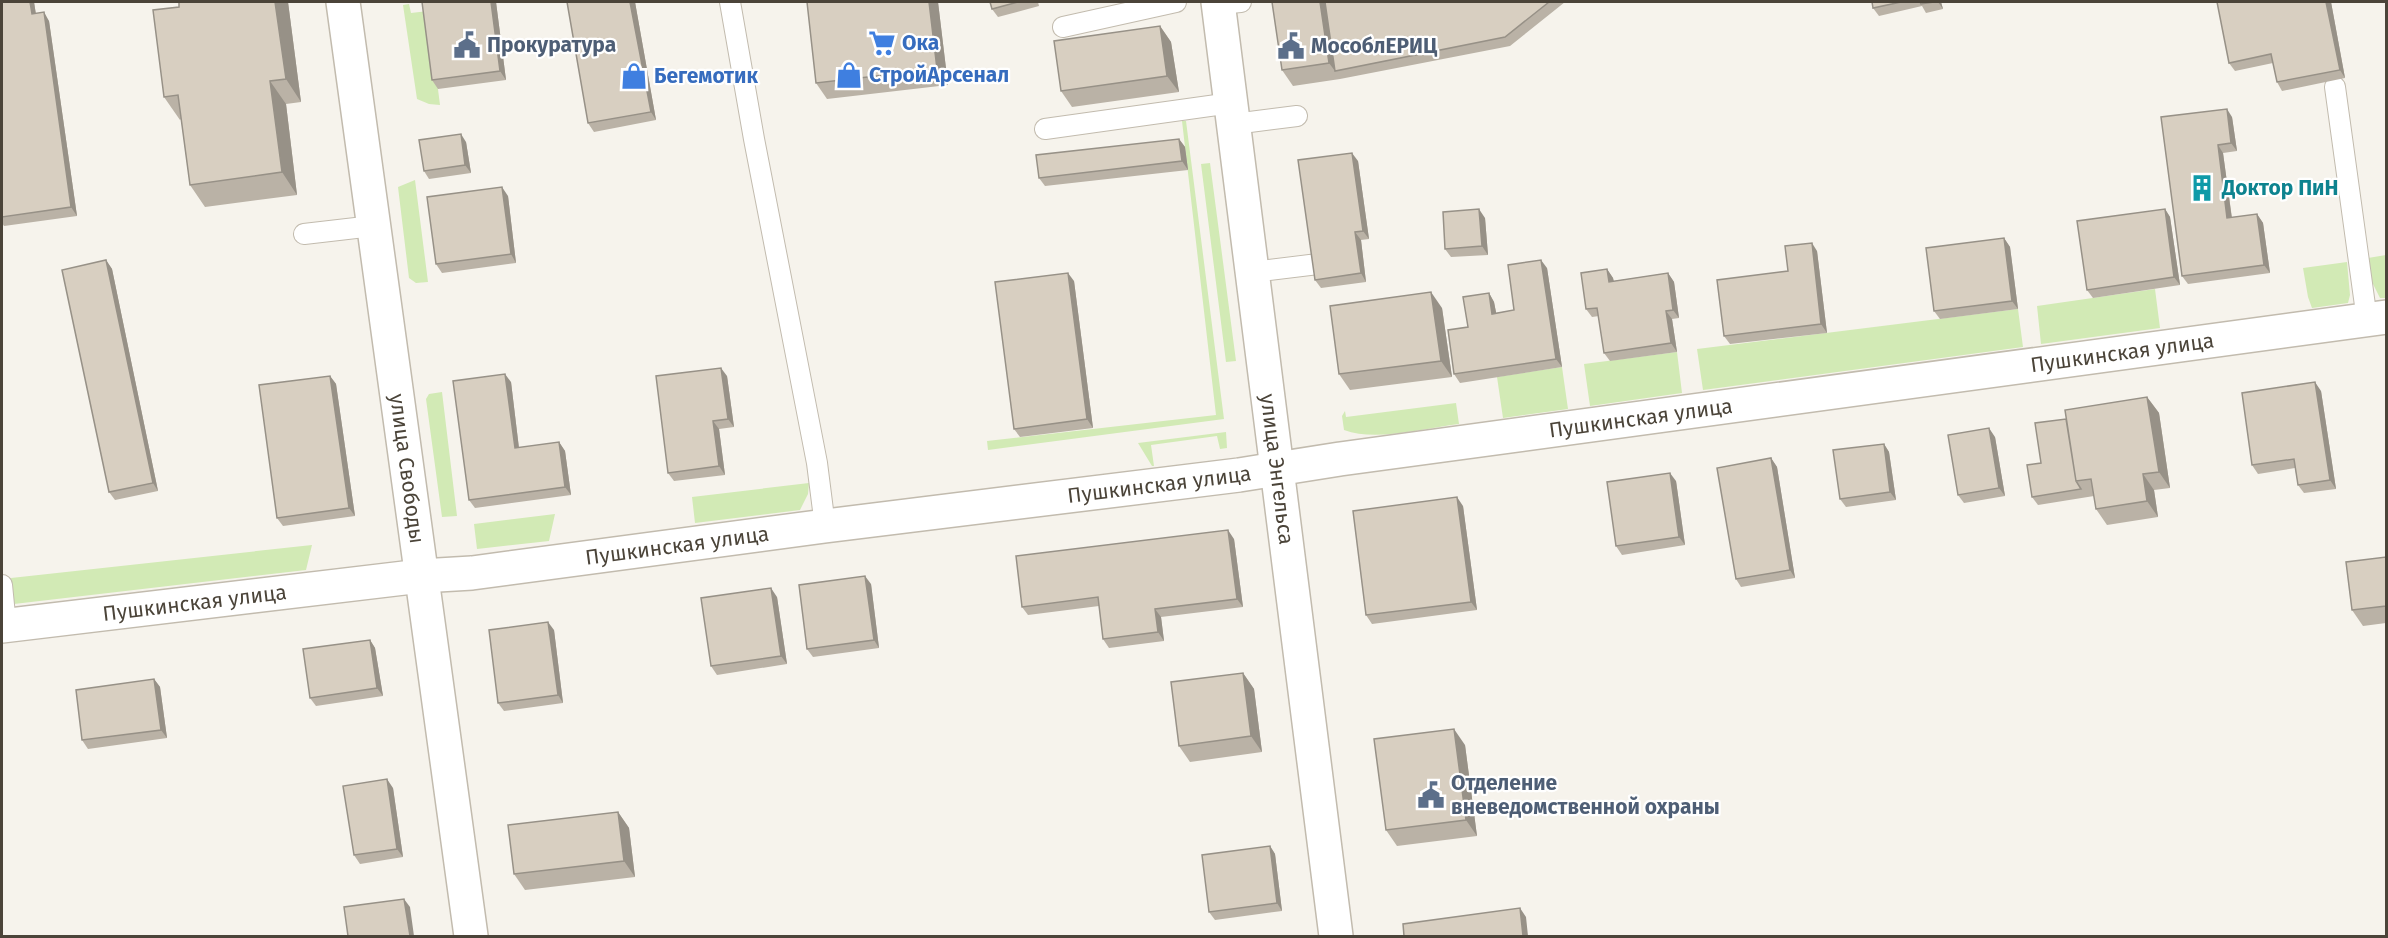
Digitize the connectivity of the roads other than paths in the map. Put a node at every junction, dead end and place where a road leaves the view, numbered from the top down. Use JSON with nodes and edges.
{"nodes":[{"id":1,"x":343,"y":2,"type":"edge"},
{"id":2,"x":730,"y":2,"type":"edge"},
{"id":3,"x":1176,"y":2,"type":"edge"},
{"id":4,"x":1226,"y":2,"type":"edge"},
{"id":5,"x":1063,"y":27,"type":"dead end"},
{"id":6,"x":2335,"y":87,"type":"dead end"},
{"id":7,"x":1232,"y":114,"type":"junction"},
{"id":8,"x":1297,"y":116,"type":"dead end"},
{"id":9,"x":1045,"y":129,"type":"dead end"},
{"id":10,"x":373,"y":226,"type":"junction"},
{"id":11,"x":304,"y":234,"type":"dead end"},
{"id":12,"x":1318,"y":264,"type":"edge"},
{"id":13,"x":1253,"y":272,"type":"junction"},
{"id":14,"x":2377,"y":319,"type":"edge"},
{"id":15,"x":1278,"y":469,"type":"junction"},
{"id":16,"x":825,"y":526,"type":"junction"},
{"id":17,"x":421,"y":576,"type":"junction"},
{"id":18,"x":2,"y":585,"type":"edge"},
{"id":19,"x":4,"y":626,"type":"edge"},
{"id":20,"x":471,"y":936,"type":"edge"},
{"id":21,"x":1336,"y":936,"type":"edge"}],
"edges":[{"from":1,"to":10,"type":"street","name":"улица Свободы"},
{"from":2,"to":16,"type":"lane"},
{"from":3,"to":5,"type":"lane"},
{"from":4,"to":7,"type":"street","name":"улица Энгельса"},
{"from":6,"to":14,"type":"lane"},
{"from":7,"to":8,"type":"lane"},
{"from":7,"to":9,"type":"lane"},
{"from":7,"to":13,"type":"street","name":"улица Энгельса"},
{"from":10,"to":11,"type":"lane"},
{"from":10,"to":17,"type":"street","name":"улица Свободы"},
{"from":12,"to":13,"type":"lane"},
{"from":13,"to":15,"type":"street","name":"улица Энгельса"},
{"from":14,"to":15,"type":"street","name":"Пушкинская улица"},
{"from":15,"to":16,"type":"street","name":"Пушкинская улица"},
{"from":15,"to":21,"type":"street","name":"улица Энгельса"},
{"from":16,"to":17,"type":"street","name":"Пушкинская улица"},
{"from":17,"to":19,"type":"street","name":"Пушкинская улица"},
{"from":17,"to":20,"type":"street","name":"улица Свободы"},
{"from":18,"to":19,"type":"lane"}]}
